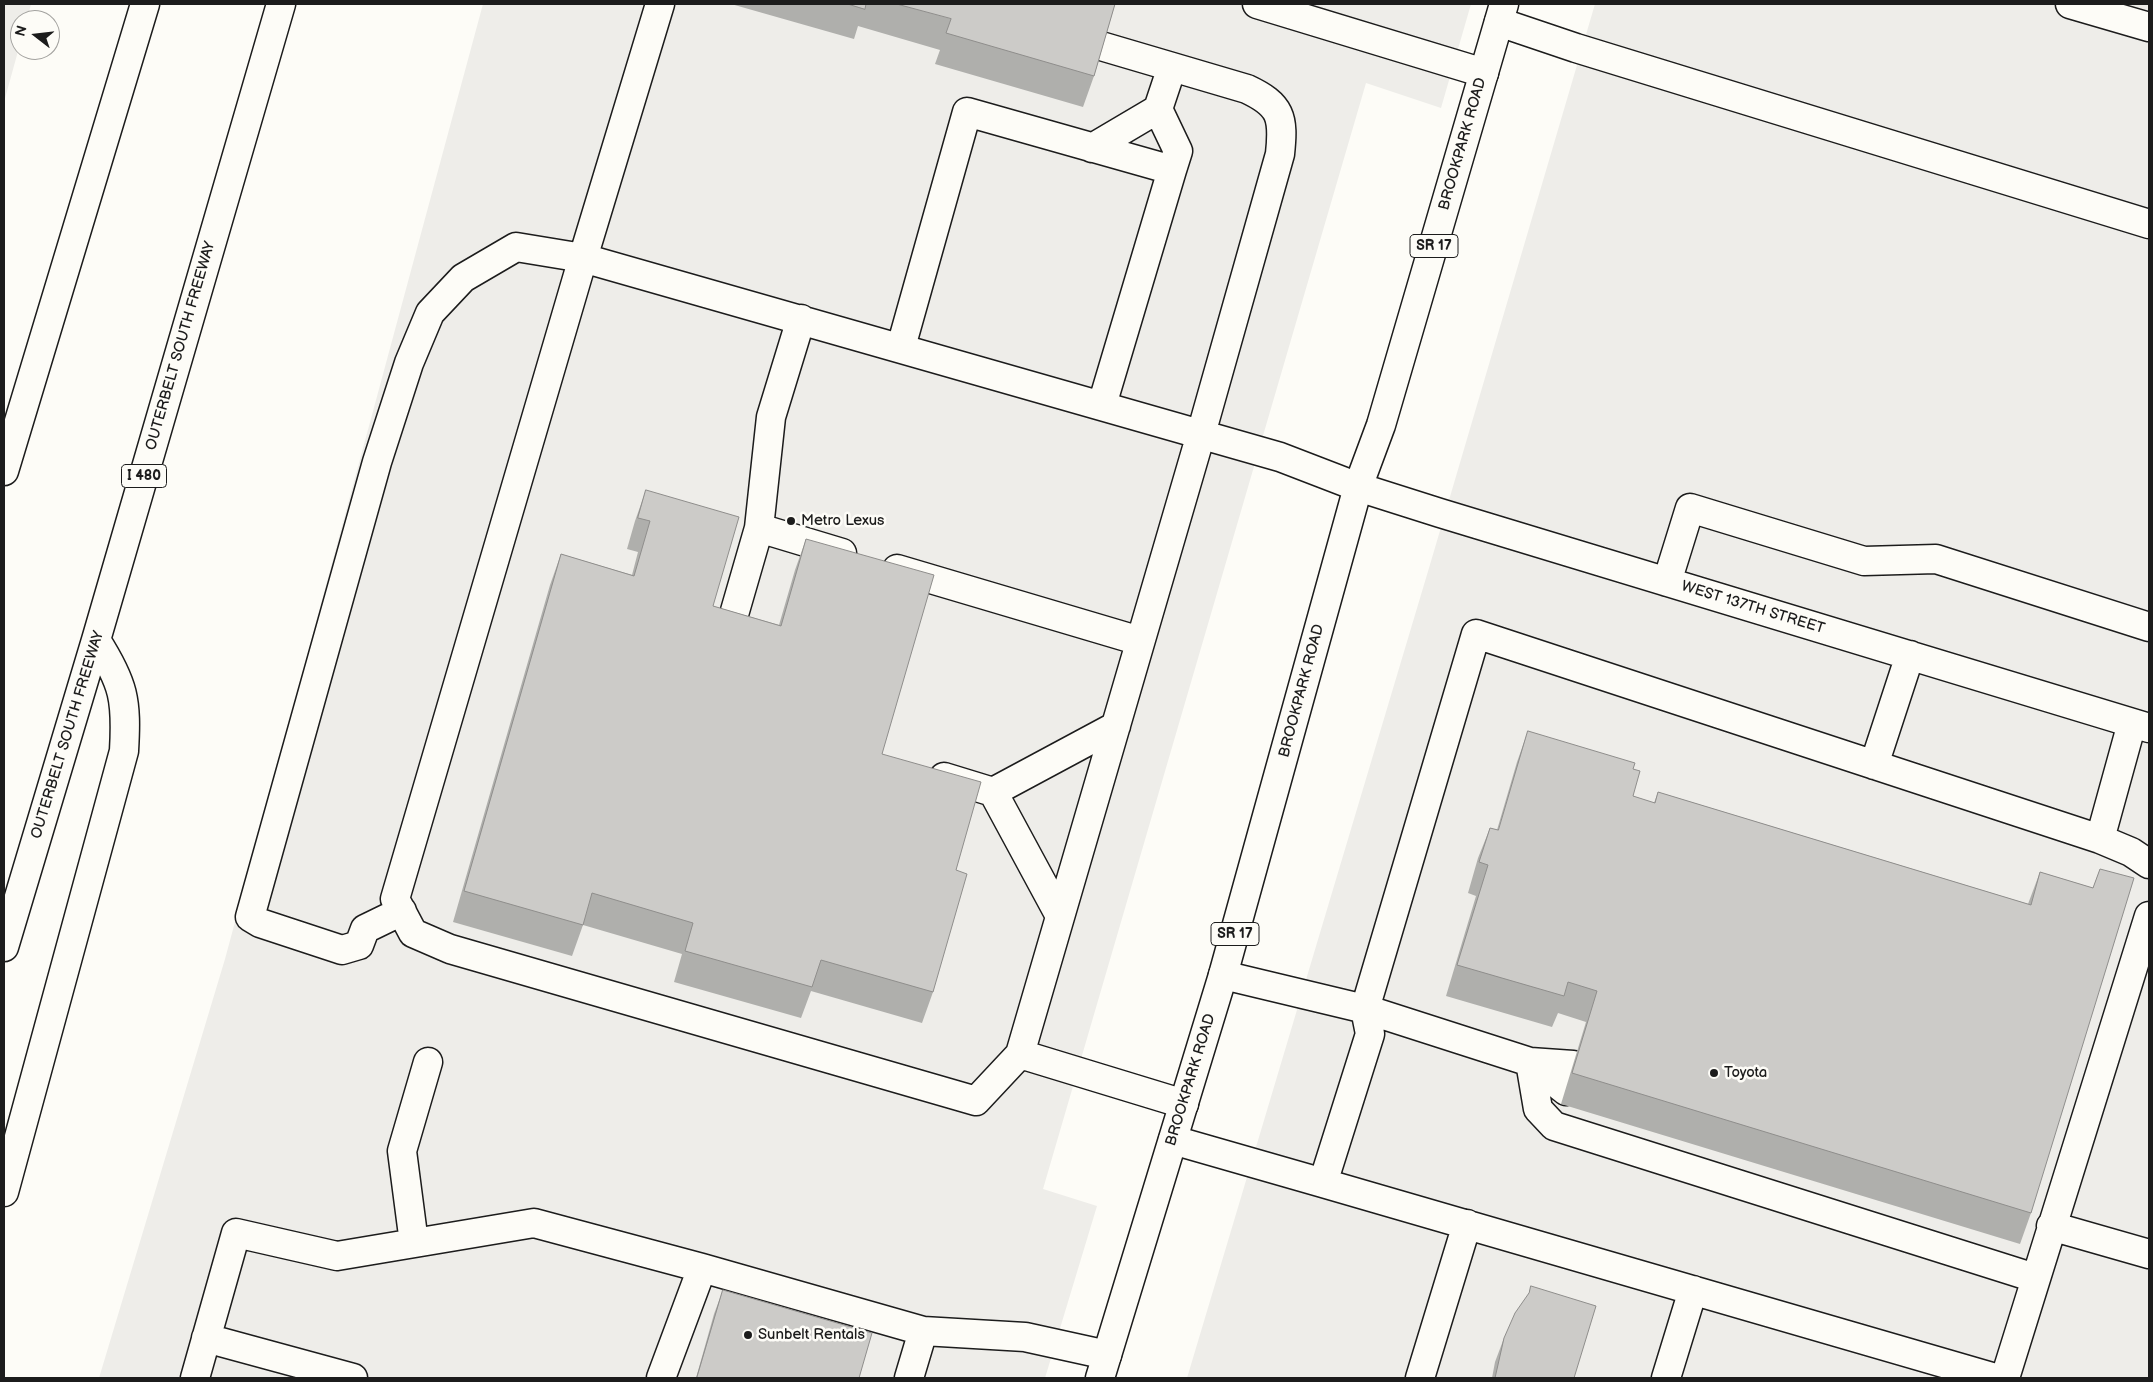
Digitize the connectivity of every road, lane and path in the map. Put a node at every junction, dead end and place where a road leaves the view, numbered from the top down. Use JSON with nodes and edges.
{"nodes":[{"id":1,"x":145,"y":4,"type":"edge"},
{"id":2,"x":280,"y":4,"type":"edge"},
{"id":3,"x":660,"y":4,"type":"edge"},
{"id":4,"x":1258,"y":4,"type":"edge"},
{"id":5,"x":2070,"y":4,"type":"edge"},
{"id":6,"x":1501,"y":13,"type":"edge"},
{"id":7,"x":2149,"y":27,"type":"edge"},
{"id":8,"x":1040,"y":28,"type":"edge"},
{"id":9,"x":1172,"y":67,"type":"junction"},
{"id":10,"x":1484,"y":73,"type":"junction"},
{"id":11,"x":1158,"y":109,"type":"junction"},
{"id":12,"x":1092,"y":148,"type":"junction"},
{"id":13,"x":1172,"y":170,"type":"junction"},
{"id":14,"x":2149,"y":224,"type":"edge"},
{"id":15,"x":583,"y":258,"type":"junction"},
{"id":16,"x":801,"y":318,"type":"junction"},
{"id":17,"x":901,"y":347,"type":"junction"},
{"id":18,"x":1102,"y":405,"type":"junction"},
{"id":19,"x":1201,"y":434,"type":"junction"},
{"id":20,"x":4,"y":471,"type":"edge"},
{"id":21,"x":1358,"y":486,"type":"junction"},
{"id":22,"x":759,"y":528,"type":"junction"},
{"id":23,"x":1667,"y":582,"type":"junction"},
{"id":24,"x":2149,"y":627,"type":"edge"},
{"id":25,"x":96,"y":640,"type":"junction"},
{"id":26,"x":1140,"y":641,"type":"junction"},
{"id":27,"x":1910,"y":656,"type":"junction"},
{"id":28,"x":716,"y":677,"type":"edge"},
{"id":29,"x":2141,"y":725,"type":"edge"},
{"id":30,"x":1116,"y":726,"type":"junction"},
{"id":31,"x":1874,"y":765,"type":"junction"},
{"id":32,"x":917,"y":769,"type":"edge"},
{"id":33,"x":993,"y":792,"type":"junction"},
{"id":34,"x":2100,"y":839,"type":"junction"},
{"id":35,"x":2149,"y":864,"type":"edge"},
{"id":36,"x":402,"y":910,"type":"junction"},
{"id":37,"x":1060,"y":916,"type":"junction"},
{"id":38,"x":2149,"y":916,"type":"edge"},
{"id":39,"x":4,"y":947,"type":"edge"},
{"id":40,"x":1223,"y":976,"type":"junction"},
{"id":41,"x":1365,"y":1009,"type":"junction"},
{"id":42,"x":1020,"y":1054,"type":"junction"},
{"id":43,"x":428,"y":1062,"type":"dead end"},
{"id":44,"x":1530,"y":1062,"type":"junction"},
{"id":45,"x":1569,"y":1078,"type":"dead end"},
{"id":46,"x":1184,"y":1104,"type":"junction"},
{"id":47,"x":1173,"y":1140,"type":"junction"},
{"id":48,"x":1323,"y":1183,"type":"junction"},
{"id":49,"x":4,"y":1192,"type":"edge"},
{"id":50,"x":1467,"y":1224,"type":"junction"},
{"id":51,"x":2051,"y":1226,"type":"junction"},
{"id":52,"x":414,"y":1243,"type":"junction"},
{"id":53,"x":2149,"y":1254,"type":"edge"},
{"id":54,"x":702,"y":1268,"type":"junction"},
{"id":55,"x":2035,"y":1278,"type":"junction"},
{"id":56,"x":1693,"y":1290,"type":"junction"},
{"id":57,"x":923,"y":1331,"type":"junction"},
{"id":58,"x":206,"y":1338,"type":"junction"},
{"id":59,"x":1104,"y":1367,"type":"edge"},
{"id":60,"x":195,"y":1378,"type":"edge"},
{"id":61,"x":353,"y":1378,"type":"edge"},
{"id":62,"x":661,"y":1378,"type":"edge"},
{"id":63,"x":910,"y":1378,"type":"edge"},
{"id":64,"x":1420,"y":1378,"type":"edge"},
{"id":65,"x":1666,"y":1378,"type":"edge"},
{"id":66,"x":1995,"y":1378,"type":"edge"},
{"id":67,"x":2005,"y":1378,"type":"edge"}],
"edges":[{"from":1,"to":20,"type":"main road"},
{"from":2,"to":25,"type":"main road","name":"OUTERBELT SOUTH FREEWAY","number":"I 480"},
{"from":3,"to":15,"type":"main road"},
{"from":4,"to":10,"type":"main road"},
{"from":5,"to":7,"type":"main road"},
{"from":6,"to":10,"type":"main road","name":"BROOKPARK ROAD","number":"SR 17"},
{"from":6,"to":14,"type":"main road"},
{"from":8,"to":9,"type":"main road"},
{"from":9,"to":11,"type":"main road"},
{"from":9,"to":19,"type":"main road"},
{"from":10,"to":21,"type":"main road","name":"BROOKPARK ROAD","number":"SR 17"},
{"from":11,"to":12,"type":"main road"},
{"from":11,"to":13,"type":"main road"},
{"from":12,"to":13,"type":"main road"},
{"from":12,"to":17,"type":"main road"},
{"from":13,"to":18,"type":"main road"},
{"from":15,"to":16,"type":"main road","name":"WEST 137TH STREET"},
{"from":15,"to":36,"type":"main road"},
{"from":15,"to":36,"type":"main road","name":"WEST 137TH STREET"},
{"from":16,"to":17,"type":"main road","name":"WEST 137TH STREET"},
{"from":16,"to":22,"type":"main road"},
{"from":17,"to":18,"type":"main road","name":"WEST 137TH STREET"},
{"from":18,"to":19,"type":"main road","name":"WEST 137TH STREET"},
{"from":19,"to":21,"type":"main road","name":"WEST 137TH STREET"},
{"from":19,"to":26,"type":"main road"},
{"from":21,"to":23,"type":"main road","name":"WEST 137TH STREET"},
{"from":21,"to":40,"type":"main road","name":"BROOKPARK ROAD","number":"SR 17"},
{"from":22,"to":26,"type":"main road"},
{"from":22,"to":28,"type":"main road"},
{"from":23,"to":24,"type":"main road"},
{"from":23,"to":27,"type":"main road","name":"WEST 137TH STREET"},
{"from":25,"to":39,"type":"main road","name":"OUTERBELT SOUTH FREEWAY","number":"I 480"},
{"from":25,"to":49,"type":"main road"},
{"from":26,"to":30,"type":"main road"},
{"from":27,"to":29,"type":"main road","name":"WEST 137TH STREET"},
{"from":27,"to":31,"type":"main road"},
{"from":29,"to":34,"type":"main road"},
{"from":30,"to":33,"type":"main road"},
{"from":30,"to":37,"type":"main road"},
{"from":31,"to":34,"type":"main road"},
{"from":31,"to":41,"type":"main road"},
{"from":32,"to":33,"type":"main road"},
{"from":33,"to":37,"type":"main road"},
{"from":34,"to":35,"type":"main road"},
{"from":36,"to":42,"type":"main road"},
{"from":37,"to":42,"type":"main road"},
{"from":38,"to":51,"type":"main road"},
{"from":40,"to":41,"type":"main road"},
{"from":40,"to":46,"type":"main road","name":"BROOKPARK ROAD","number":"SR 17"},
{"from":41,"to":44,"type":"main road"},
{"from":41,"to":48,"type":"main road"},
{"from":42,"to":46,"type":"main road"},
{"from":43,"to":52,"type":"main road"},
{"from":44,"to":45,"type":"main road"},
{"from":44,"to":55,"type":"main road"},
{"from":46,"to":47,"type":"main road","name":"BROOKPARK ROAD","number":"SR 17"},
{"from":47,"to":48,"type":"main road"},
{"from":47,"to":59,"type":"main road","name":"BROOKPARK ROAD","number":"SR 17"},
{"from":48,"to":50,"type":"main road"},
{"from":50,"to":56,"type":"main road"},
{"from":50,"to":64,"type":"main road"},
{"from":51,"to":53,"type":"main road"},
{"from":51,"to":55,"type":"main road"},
{"from":52,"to":54,"type":"main road"},
{"from":52,"to":58,"type":"main road"},
{"from":54,"to":57,"type":"main road"},
{"from":54,"to":62,"type":"main road"},
{"from":55,"to":67,"type":"main road"},
{"from":56,"to":65,"type":"main road"},
{"from":56,"to":66,"type":"main road"},
{"from":57,"to":59,"type":"main road"},
{"from":57,"to":63,"type":"main road"},
{"from":58,"to":60,"type":"main road"},
{"from":58,"to":61,"type":"main road"}]}
